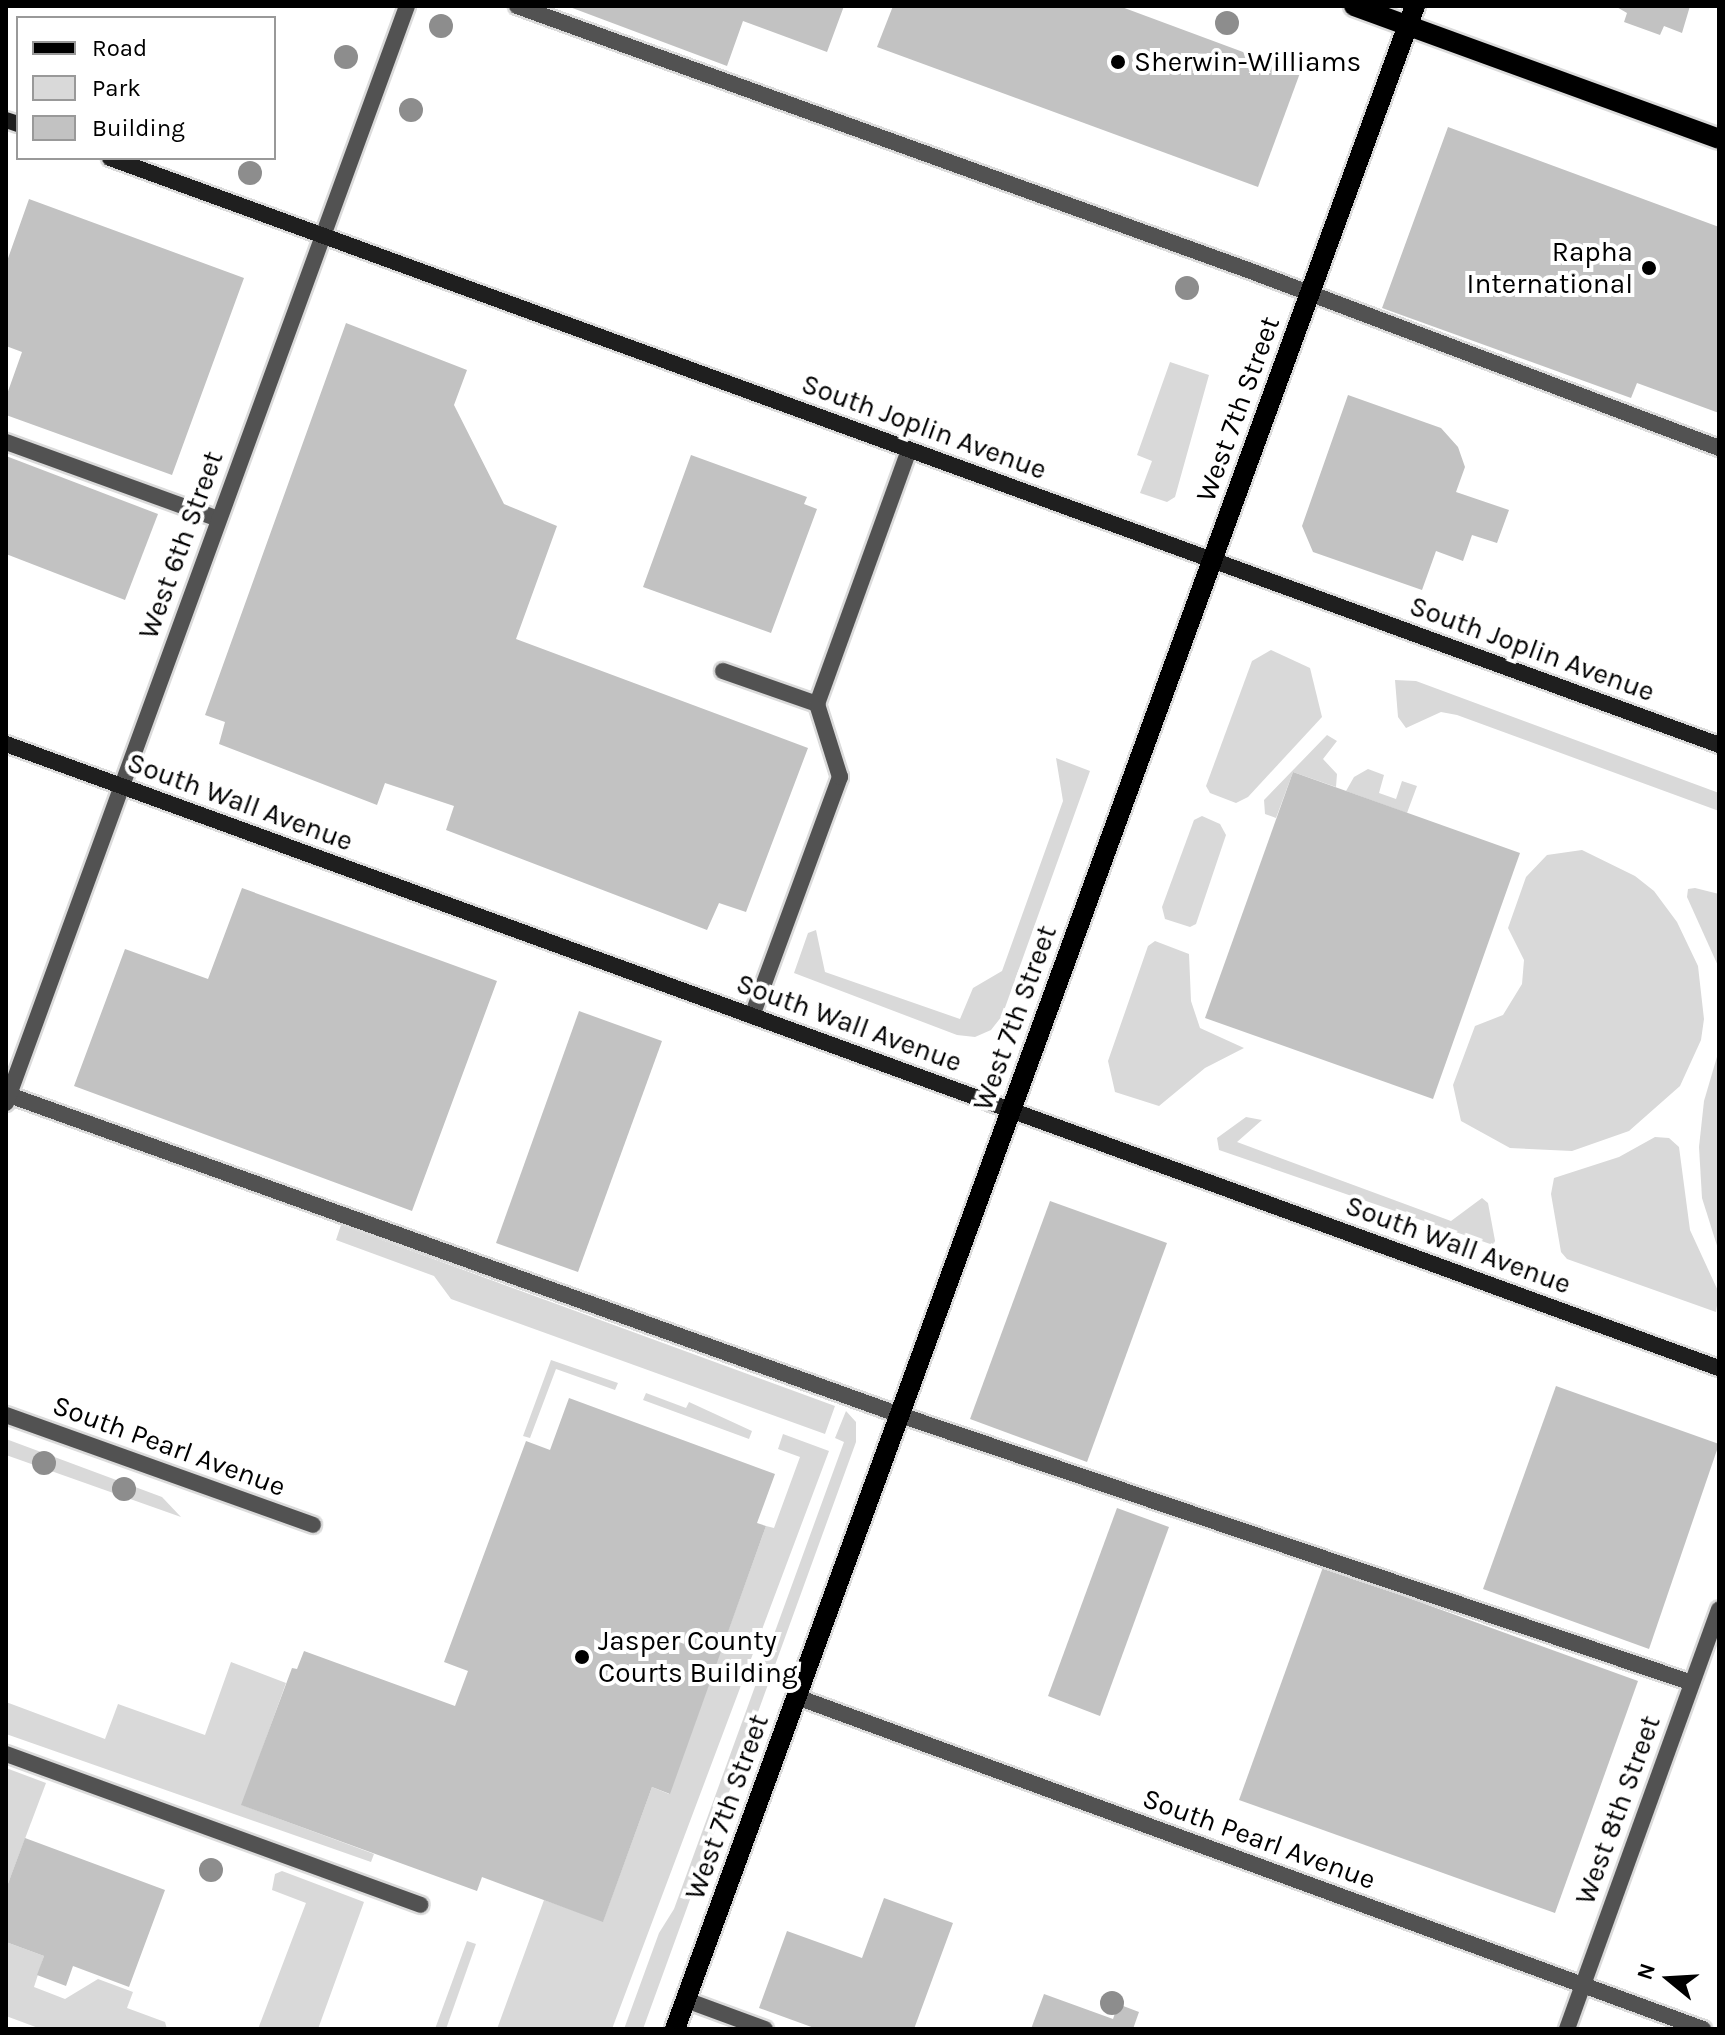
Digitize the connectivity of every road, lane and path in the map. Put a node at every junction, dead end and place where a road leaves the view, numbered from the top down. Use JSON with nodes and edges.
{"nodes":[{"id":1,"x":407,"y":6,"type":"edge"},
{"id":2,"x":517,"y":6,"type":"edge"},
{"id":3,"x":1354,"y":6,"type":"edge"},
{"id":4,"x":1415,"y":6,"type":"edge"},
{"id":5,"x":1408,"y":26,"type":"junction"},
{"id":6,"x":1719,"y":139,"type":"edge"},
{"id":7,"x":116,"y":160,"type":"edge"},
{"id":8,"x":322,"y":235,"type":"junction"},
{"id":9,"x":1310,"y":293,"type":"junction"},
{"id":10,"x":6,"y":442,"type":"edge"},
{"id":11,"x":1719,"y":448,"type":"edge"},
{"id":12,"x":909,"y":450,"type":"junction"},
{"id":13,"x":219,"y":519,"type":"junction"},
{"id":14,"x":1212,"y":560,"type":"junction"},
{"id":15,"x":723,"y":671,"type":"dead end"},
{"id":16,"x":817,"y":704,"type":"junction"},
{"id":17,"x":6,"y":744,"type":"edge"},
{"id":18,"x":1719,"y":745,"type":"edge"},
{"id":19,"x":120,"y":785,"type":"junction"},
{"id":20,"x":752,"y":1016,"type":"junction"},
{"id":21,"x":8,"y":1099,"type":"edge"},
{"id":22,"x":1011,"y":1110,"type":"junction"},
{"id":23,"x":1719,"y":1368,"type":"edge"},
{"id":24,"x":6,"y":1415,"type":"edge"},
{"id":25,"x":900,"y":1415,"type":"junction"},
{"id":26,"x":313,"y":1525,"type":"dead end"},
{"id":27,"x":1719,"y":1610,"type":"edge"},
{"id":28,"x":1692,"y":1683,"type":"junction"},
{"id":29,"x":797,"y":1697,"type":"junction"},
{"id":30,"x":6,"y":1754,"type":"edge"},
{"id":31,"x":420,"y":1905,"type":"dead end"},
{"id":32,"x":1582,"y":1985,"type":"junction"},
{"id":33,"x":686,"y":2000,"type":"junction"},
{"id":34,"x":675,"y":2029,"type":"edge"},
{"id":35,"x":765,"y":2029,"type":"edge"},
{"id":36,"x":1567,"y":2029,"type":"edge"},
{"id":37,"x":1703,"y":2029,"type":"edge"}],
"edges":[{"from":1,"to":8,"type":"street","name":"West 6th Street"},
{"from":2,"to":9,"type":"street"},
{"from":3,"to":5,"type":"main road"},
{"from":4,"to":5,"type":"main road","name":"West 7th Street"},
{"from":5,"to":6,"type":"main road"},
{"from":5,"to":9,"type":"main road","name":"West 7th Street"},
{"from":7,"to":8,"type":"street","name":"South Joplin Avenue"},
{"from":8,"to":12,"type":"street","name":"South Joplin Avenue"},
{"from":8,"to":13,"type":"street","name":"West 6th Street"},
{"from":9,"to":11,"type":"street"},
{"from":9,"to":14,"type":"main road","name":"West 7th Street"},
{"from":10,"to":13,"type":"street"},
{"from":12,"to":14,"type":"street","name":"South Joplin Avenue"},
{"from":12,"to":16,"type":"street"},
{"from":13,"to":19,"type":"street","name":"West 6th Street"},
{"from":14,"to":18,"type":"street","name":"South Joplin Avenue"},
{"from":14,"to":22,"type":"main road","name":"West 7th Street"},
{"from":15,"to":16,"type":"street"},
{"from":16,"to":20,"type":"street"},
{"from":17,"to":19,"type":"street","name":"South Wall Avenue"},
{"from":19,"to":20,"type":"street","name":"South Wall Avenue"},
{"from":19,"to":21,"type":"street","name":"West 6th Street"},
{"from":20,"to":22,"type":"street","name":"South Wall Avenue"},
{"from":21,"to":25,"type":"street"},
{"from":22,"to":23,"type":"street","name":"South Wall Avenue"},
{"from":22,"to":25,"type":"main road","name":"West 7th Street"},
{"from":24,"to":26,"type":"street","name":"South Pearl Avenue"},
{"from":25,"to":28,"type":"street"},
{"from":25,"to":29,"type":"main road","name":"West 7th Street"},
{"from":27,"to":28,"type":"street","name":"West 8th Street"},
{"from":28,"to":32,"type":"street","name":"West 8th Street"},
{"from":29,"to":32,"type":"street","name":"South Pearl Avenue"},
{"from":29,"to":33,"type":"main road","name":"West 7th Street"},
{"from":30,"to":31,"type":"street"},
{"from":32,"to":36,"type":"street","name":"West 8th Street"},
{"from":32,"to":37,"type":"street","name":"South Pearl Avenue"},
{"from":33,"to":34,"type":"main road","name":"West 7th Street"},
{"from":33,"to":35,"type":"street"}]}
